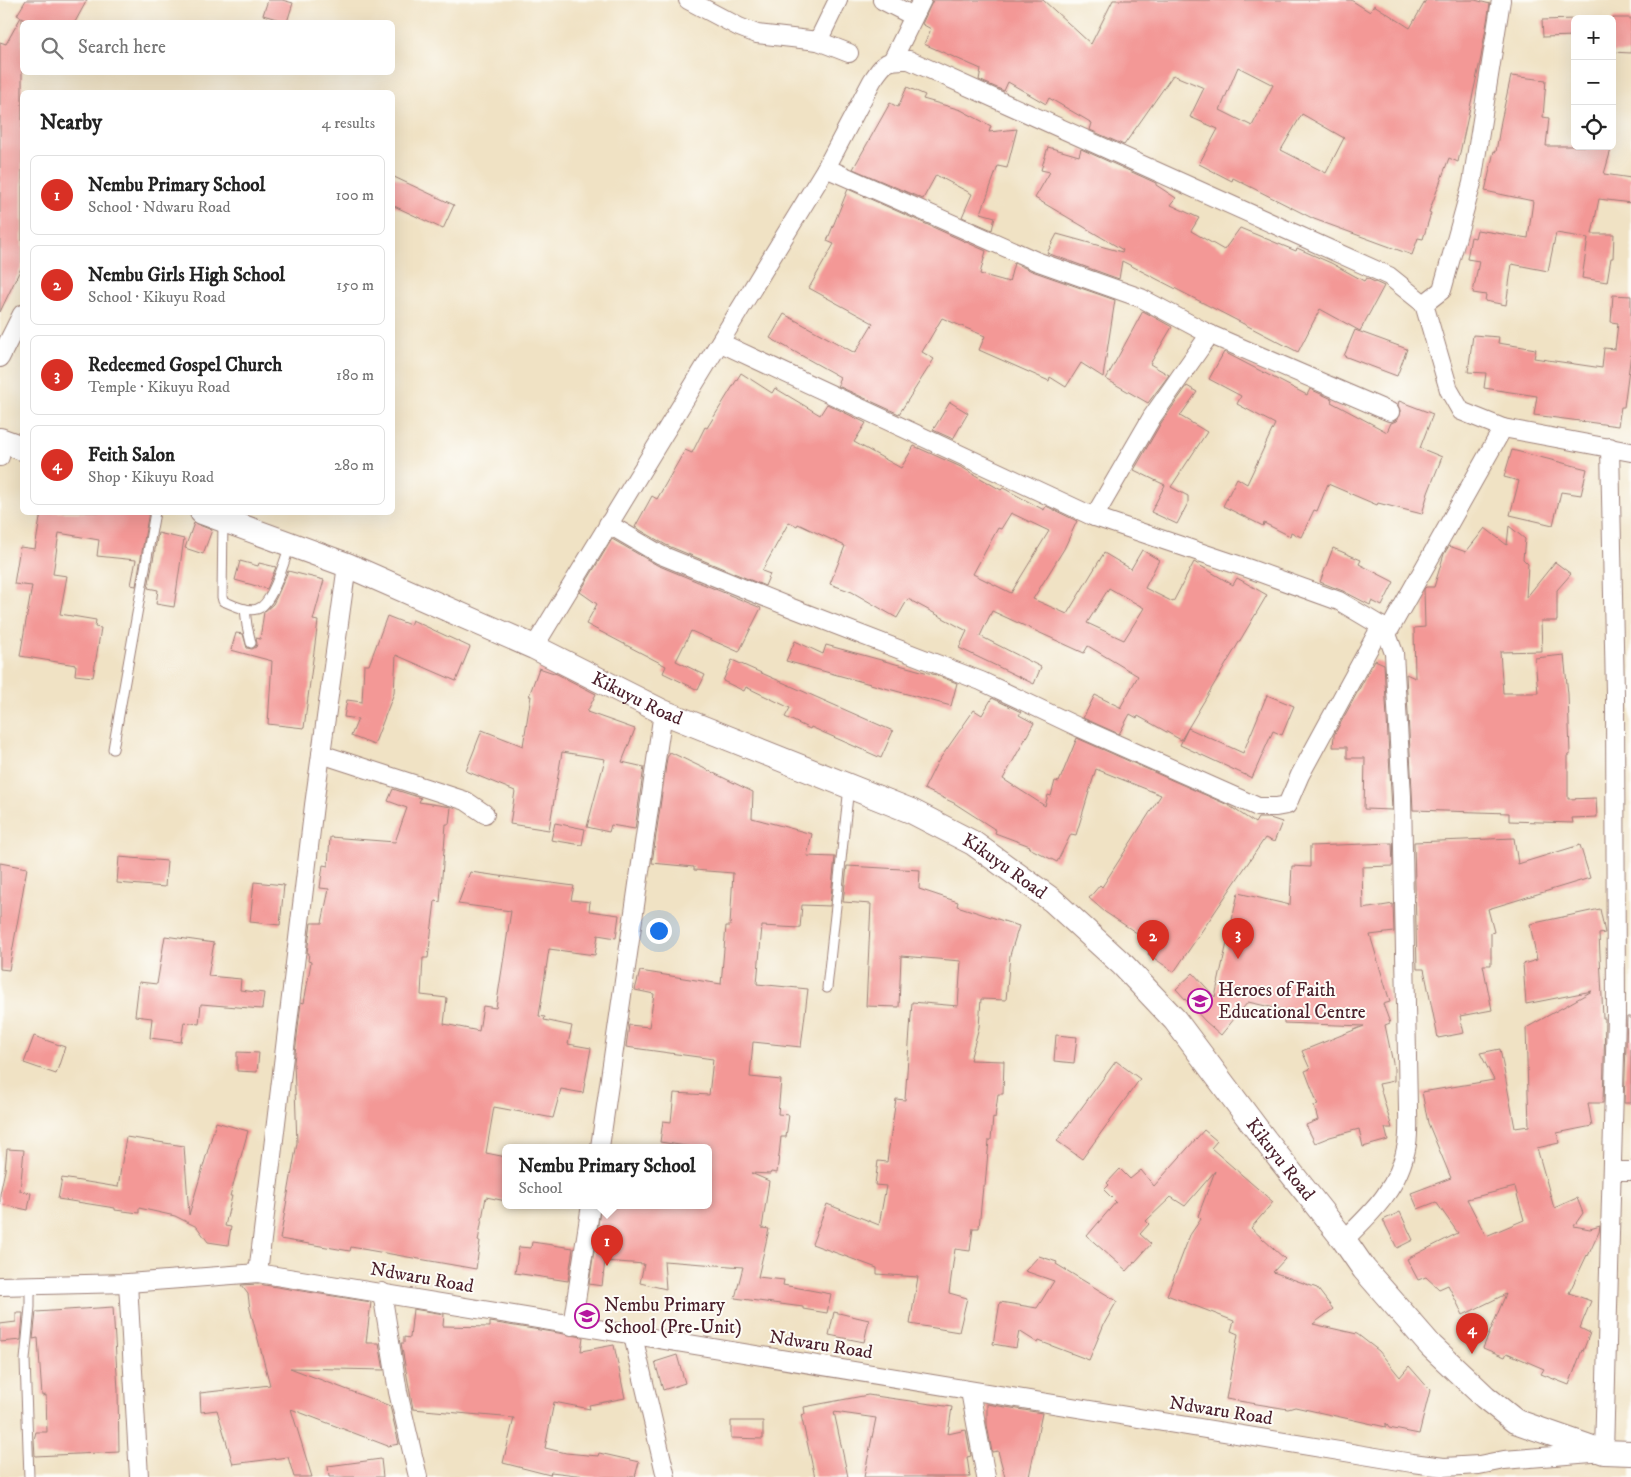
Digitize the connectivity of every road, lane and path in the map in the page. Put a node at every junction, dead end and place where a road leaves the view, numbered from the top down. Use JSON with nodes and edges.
{"nodes":[{"id":1,"x":688,"y":0,"type":"edge"},
{"id":2,"x":838,"y":0,"type":"edge"},
{"id":3,"x":882,"y":0,"type":"edge"},
{"id":4,"x":922,"y":0,"type":"edge"},
{"id":5,"x":1501,"y":0,"type":"edge"},
{"id":6,"x":913,"y":16,"type":"junction"},
{"id":7,"x":818,"y":41,"type":"junction"},
{"id":8,"x":849,"y":53,"type":"dead end"},
{"id":9,"x":893,"y":59,"type":"junction"},
{"id":10,"x":826,"y":168,"type":"junction"},
{"id":11,"x":1424,"y":304,"type":"junction"},
{"id":12,"x":20,"y":318,"type":"edge"},
{"id":13,"x":1210,"y":334,"type":"junction"},
{"id":14,"x":721,"y":343,"type":"junction"},
{"id":15,"x":0,"y":358,"type":"edge"},
{"id":16,"x":1390,"y":412,"type":"dead end"},
{"id":17,"x":1503,"y":428,"type":"junction"},
{"id":18,"x":1610,"y":447,"type":"junction"},
{"id":19,"x":1631,"y":452,"type":"edge"},
{"id":20,"x":154,"y":515,"type":"edge"},
{"id":21,"x":212,"y":516,"type":"edge"},
{"id":22,"x":1094,"y":517,"type":"junction"},
{"id":23,"x":608,"y":524,"type":"junction"},
{"id":24,"x":290,"y":544,"type":"junction"},
{"id":25,"x":347,"y":565,"type":"junction"},
{"id":26,"x":245,"y":610,"type":"junction"},
{"id":27,"x":1384,"y":630,"type":"junction"},
{"id":28,"x":251,"y":643,"type":"dead end"},
{"id":29,"x":534,"y":647,"type":"junction"},
{"id":30,"x":663,"y":712,"type":"junction"},
{"id":31,"x":113,"y":749,"type":"dead end"},
{"id":32,"x":321,"y":754,"type":"junction"},
{"id":33,"x":849,"y":787,"type":"junction"},
{"id":34,"x":485,"y":814,"type":"dead end"},
{"id":35,"x":827,"y":988,"type":"dead end"},
{"id":36,"x":600,"y":1144,"type":"edge"},
{"id":37,"x":1612,"y":1171,"type":"junction"},
{"id":38,"x":1631,"y":1171,"type":"edge"},
{"id":39,"x":590,"y":1209,"type":"edge"},
{"id":40,"x":1344,"y":1240,"type":"junction"},
{"id":41,"x":258,"y":1273,"type":"junction"},
{"id":42,"x":128,"y":1283,"type":"junction"},
{"id":43,"x":30,"y":1285,"type":"junction"},
{"id":44,"x":0,"y":1286,"type":"edge"},
{"id":45,"x":382,"y":1292,"type":"junction"},
{"id":46,"x":572,"y":1326,"type":"junction"},
{"id":47,"x":633,"y":1336,"type":"junction"},
{"id":48,"x":970,"y":1391,"type":"junction"},
{"id":49,"x":1604,"y":1452,"type":"junction"},
{"id":50,"x":1631,"y":1453,"type":"edge"},
{"id":51,"x":29,"y":1477,"type":"edge"},
{"id":52,"x":139,"y":1477,"type":"edge"},
{"id":53,"x":418,"y":1477,"type":"edge"},
{"id":54,"x":666,"y":1477,"type":"edge"},
{"id":55,"x":986,"y":1477,"type":"edge"}],
"edges":[{"from":1,"to":7,"type":"street"},
{"from":2,"to":7,"type":"street"},
{"from":3,"to":6,"type":"street"},
{"from":4,"to":6,"type":"street"},
{"from":5,"to":11,"type":"street"},
{"from":6,"to":9,"type":"street"},
{"from":7,"to":8,"type":"street"},
{"from":9,"to":10,"type":"street"},
{"from":9,"to":11,"type":"street"},
{"from":10,"to":13,"type":"street"},
{"from":10,"to":14,"type":"street"},
{"from":11,"to":17,"type":"street"},
{"from":12,"to":15,"type":"street"},
{"from":13,"to":16,"type":"street"},
{"from":13,"to":22,"type":"street"},
{"from":14,"to":22,"type":"street"},
{"from":14,"to":23,"type":"street"},
{"from":17,"to":18,"type":"street"},
{"from":17,"to":27,"type":"street"},
{"from":18,"to":19,"type":"street"},
{"from":18,"to":37,"type":"street"},
{"from":20,"to":31,"type":"lane"},
{"from":21,"to":24,"type":"main road","name":"Kikuyu Road"},
{"from":21,"to":26,"type":"lane"},
{"from":22,"to":27,"type":"street"},
{"from":23,"to":27,"type":"street"},
{"from":23,"to":29,"type":"street"},
{"from":24,"to":25,"type":"main road","name":"Kikuyu Road"},
{"from":24,"to":26,"type":"lane"},
{"from":25,"to":29,"type":"main road","name":"Kikuyu Road"},
{"from":25,"to":32,"type":"street"},
{"from":26,"to":28,"type":"lane"},
{"from":27,"to":40,"type":"street"},
{"from":29,"to":30,"type":"main road","name":"Kikuyu Road"},
{"from":30,"to":33,"type":"main road","name":"Kikuyu Road"},
{"from":30,"to":36,"type":"street"},
{"from":32,"to":34,"type":"street"},
{"from":32,"to":41,"type":"street"},
{"from":33,"to":35,"type":"lane"},
{"from":33,"to":40,"type":"main road","name":"Kikuyu Road"},
{"from":37,"to":38,"type":"street"},
{"from":37,"to":49,"type":"street"},
{"from":39,"to":46,"type":"street"},
{"from":40,"to":49,"type":"main road","name":"Kikuyu Road"},
{"from":41,"to":42,"type":"street","name":"Ndwaru Road"},
{"from":41,"to":45,"type":"street","name":"Ndwaru Road"},
{"from":42,"to":43,"type":"street","name":"Ndwaru Road"},
{"from":42,"to":52,"type":"street"},
{"from":43,"to":44,"type":"street","name":"Ndwaru Road"},
{"from":43,"to":51,"type":"lane"},
{"from":45,"to":46,"type":"street","name":"Ndwaru Road"},
{"from":45,"to":53,"type":"street"},
{"from":46,"to":47,"type":"street","name":"Ndwaru Road"},
{"from":47,"to":48,"type":"street","name":"Ndwaru Road"},
{"from":47,"to":54,"type":"street"},
{"from":48,"to":49,"type":"street","name":"Ndwaru Road"},
{"from":48,"to":55,"type":"street"},
{"from":49,"to":50,"type":"main road","name":"Kikuyu Road"}]}
